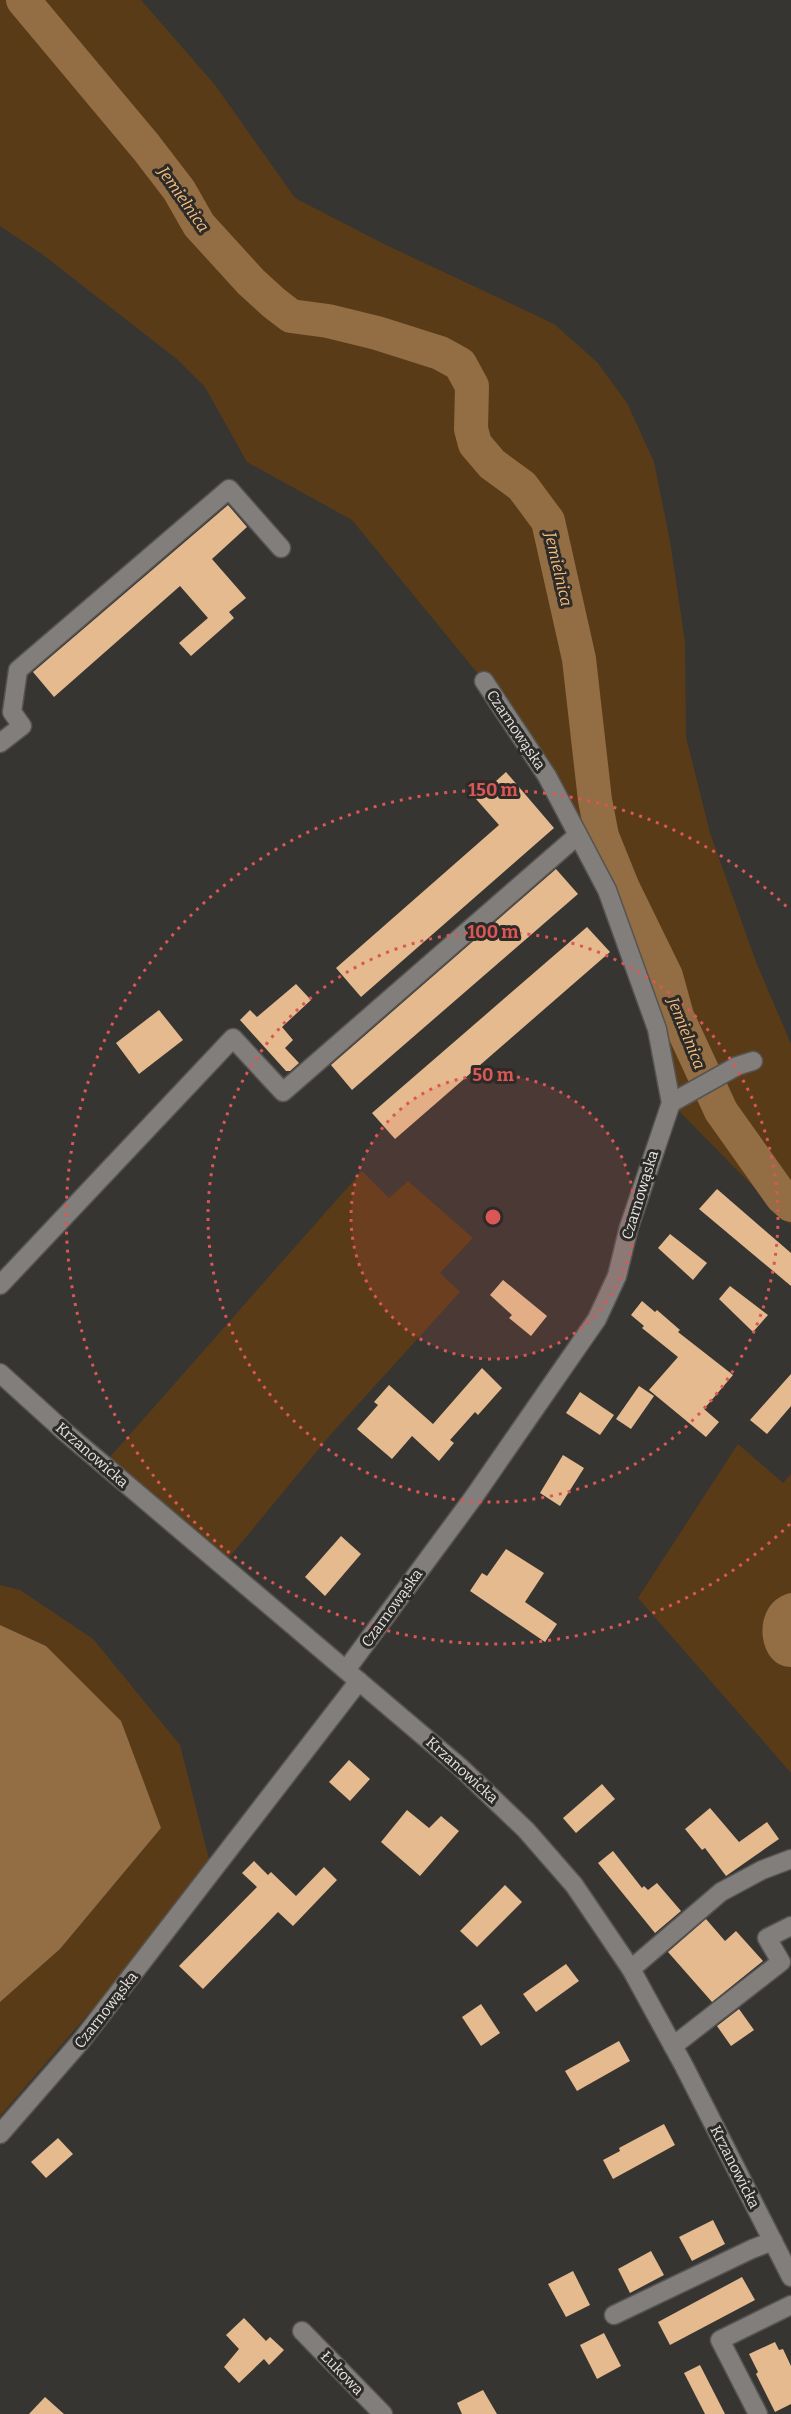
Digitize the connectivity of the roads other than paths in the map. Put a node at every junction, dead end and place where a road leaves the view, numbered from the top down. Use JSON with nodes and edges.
{"nodes":[{"id":1,"x":281,"y":548,"type":"dead end"},
{"id":2,"x":483,"y":681,"type":"dead end"},
{"id":3,"x":6,"y":738,"type":"edge"},
{"id":4,"x":578,"y":835,"type":"junction"},
{"id":5,"x":753,"y":1061,"type":"dead end"},
{"id":6,"x":671,"y":1103,"type":"junction"},
{"id":7,"x":0,"y":1285,"type":"edge"},
{"id":8,"x":0,"y":1373,"type":"edge"},
{"id":9,"x":352,"y":1675,"type":"junction"},
{"id":10,"x":791,"y":1859,"type":"edge"},
{"id":11,"x":791,"y":1926,"type":"edge"},
{"id":12,"x":631,"y":1969,"type":"junction"},
{"id":13,"x":673,"y":2046,"type":"junction"},
{"id":14,"x":0,"y":2133,"type":"edge"},
{"id":15,"x":773,"y":2241,"type":"junction"},
{"id":16,"x":791,"y":2277,"type":"edge"},
{"id":17,"x":791,"y":2305,"type":"edge"},
{"id":18,"x":614,"y":2315,"type":"dead end"},
{"id":19,"x":302,"y":2331,"type":"dead end"},
{"id":20,"x":383,"y":2414,"type":"edge"},
{"id":21,"x":758,"y":2414,"type":"edge"}],
"edges":[{"from":1,"to":3,"type":"street"},
{"from":2,"to":4,"type":"street","name":"Czarnowąska"},
{"from":4,"to":6,"type":"street","name":"Czarnowąska"},
{"from":4,"to":7,"type":"street"},
{"from":5,"to":6,"type":"street"},
{"from":6,"to":9,"type":"street","name":"Czarnowąska"},
{"from":8,"to":9,"type":"street","name":"Krzanowicka"},
{"from":9,"to":12,"type":"street","name":"Krzanowicka"},
{"from":9,"to":14,"type":"street","name":"Czarnowąska"},
{"from":10,"to":12,"type":"street"},
{"from":11,"to":13,"type":"street"},
{"from":12,"to":13,"type":"street","name":"Krzanowicka"},
{"from":13,"to":15,"type":"street","name":"Krzanowicka"},
{"from":15,"to":16,"type":"street","name":"Krzanowicka"},
{"from":15,"to":18,"type":"street"},
{"from":17,"to":21,"type":"street"},
{"from":19,"to":20,"type":"street","name":"Łukowa"}]}
